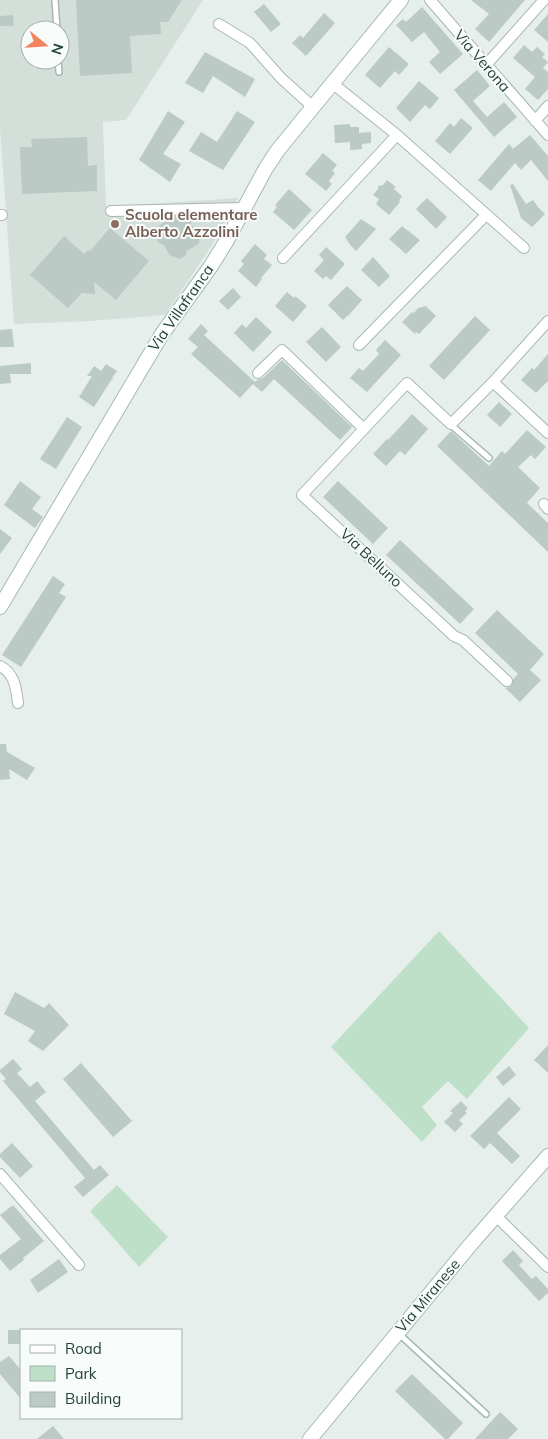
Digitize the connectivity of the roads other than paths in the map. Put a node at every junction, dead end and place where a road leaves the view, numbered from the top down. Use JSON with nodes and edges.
{"nodes":[{"id":1,"x":55,"y":0,"type":"edge"},
{"id":2,"x":401,"y":0,"type":"edge"},
{"id":3,"x":430,"y":0,"type":"edge"},
{"id":4,"x":544,"y":0,"type":"edge"},
{"id":5,"x":56,"y":20,"type":"edge"},
{"id":6,"x":219,"y":24,"type":"dead end"},
{"id":7,"x":486,"y":65,"type":"junction"},
{"id":8,"x":332,"y":83,"type":"junction"},
{"id":9,"x":548,"y":106,"type":"edge"},
{"id":10,"x":313,"y":107,"type":"junction"},
{"id":11,"x":535,"y":121,"type":"junction"},
{"id":12,"x":397,"y":135,"type":"junction"},
{"id":13,"x":548,"y":136,"type":"edge"},
{"id":14,"x":244,"y":208,"type":"junction"},
{"id":15,"x":111,"y":212,"type":"dead end"},
{"id":16,"x":486,"y":215,"type":"junction"},
{"id":17,"x":524,"y":248,"type":"dead end"},
{"id":18,"x":284,"y":258,"type":"dead end"},
{"id":19,"x":548,"y":321,"type":"edge"},
{"id":20,"x":359,"y":345,"type":"dead end"},
{"id":21,"x":258,"y":373,"type":"dead end"},
{"id":22,"x":493,"y":382,"type":"junction"},
{"id":23,"x":451,"y":424,"type":"junction"},
{"id":24,"x":364,"y":429,"type":"junction"},
{"id":25,"x":548,"y":433,"type":"edge"},
{"id":26,"x":489,"y":458,"type":"dead end"},
{"id":27,"x":0,"y":607,"type":"edge"},
{"id":28,"x":0,"y":666,"type":"edge"},
{"id":29,"x":507,"y":681,"type":"dead end"},
{"id":30,"x":18,"y":703,"type":"dead end"},
{"id":31,"x":548,"y":1156,"type":"edge"},
{"id":32,"x":0,"y":1174,"type":"edge"},
{"id":33,"x":496,"y":1216,"type":"junction"},
{"id":34,"x":79,"y":1265,"type":"dead end"},
{"id":35,"x":548,"y":1268,"type":"edge"},
{"id":36,"x":398,"y":1333,"type":"junction"},
{"id":37,"x":486,"y":1414,"type":"dead end"},
{"id":38,"x":310,"y":1439,"type":"edge"}],
"edges":[{"from":1,"to":5,"type":"lane"},
{"from":2,"to":8,"type":"street","name":"Via Villafranca"},
{"from":3,"to":7,"type":"street","name":"Via Verona"},
{"from":4,"to":7,"type":"street"},
{"from":6,"to":10,"type":"street"},
{"from":7,"to":11,"type":"street","name":"Via Verona"},
{"from":8,"to":10,"type":"street","name":"Via Villafranca"},
{"from":8,"to":12,"type":"street"},
{"from":9,"to":11,"type":"street"},
{"from":10,"to":14,"type":"street","name":"Via Villafranca"},
{"from":11,"to":13,"type":"street","name":"Via Verona"},
{"from":12,"to":16,"type":"street"},
{"from":12,"to":18,"type":"street"},
{"from":14,"to":15,"type":"street"},
{"from":14,"to":27,"type":"street","name":"Via Villafranca"},
{"from":16,"to":17,"type":"street"},
{"from":16,"to":20,"type":"street"},
{"from":19,"to":22,"type":"street"},
{"from":21,"to":24,"type":"street"},
{"from":22,"to":23,"type":"street"},
{"from":22,"to":25,"type":"street"},
{"from":23,"to":24,"type":"street","name":"Via Belluno"},
{"from":23,"to":26,"type":"lane"},
{"from":24,"to":29,"type":"street","name":"Via Belluno"},
{"from":28,"to":30,"type":"street"},
{"from":31,"to":33,"type":"street","name":"Via Miranese"},
{"from":32,"to":34,"type":"street"},
{"from":33,"to":35,"type":"street"},
{"from":33,"to":36,"type":"street","name":"Via Miranese"},
{"from":36,"to":37,"type":"lane"},
{"from":36,"to":38,"type":"street","name":"Via Miranese"}]}
